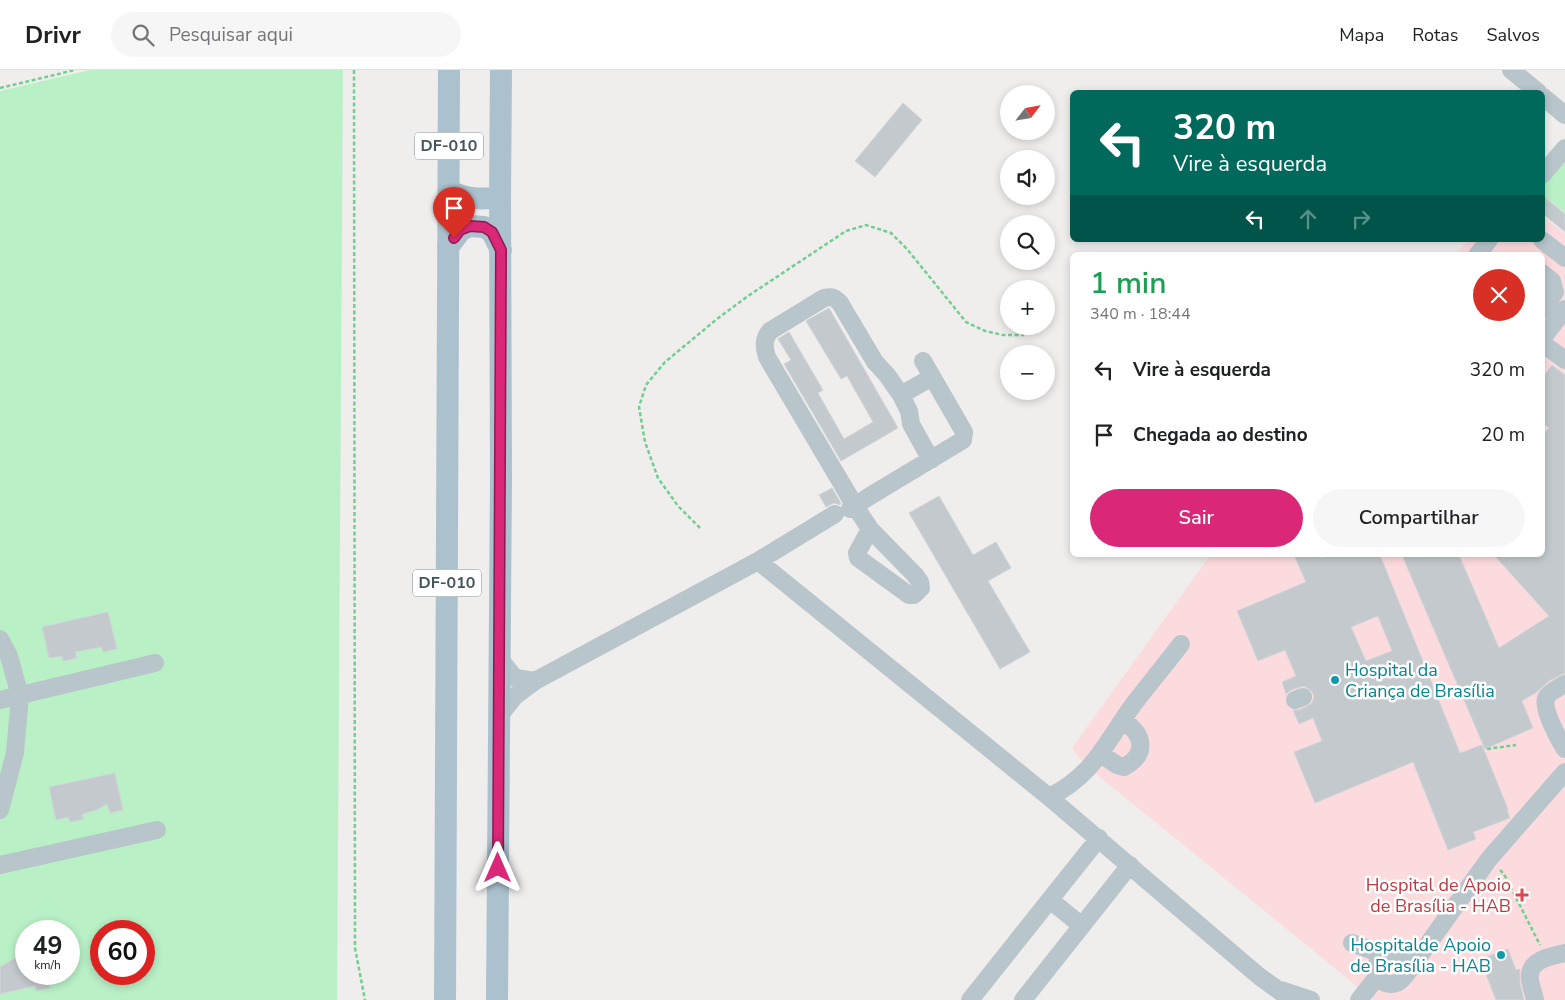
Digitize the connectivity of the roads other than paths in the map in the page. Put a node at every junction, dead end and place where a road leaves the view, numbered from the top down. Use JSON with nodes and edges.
{"nodes":[{"id":1,"x":449,"y":70,"type":"edge"},
{"id":2,"x":502,"y":70,"type":"edge"},
{"id":3,"x":1512,"y":70,"type":"edge"},
{"id":4,"x":1536,"y":90,"type":"edge"},
{"id":5,"x":1545,"y":98,"type":"edge"},
{"id":6,"x":1565,"y":115,"type":"edge"},
{"id":7,"x":1565,"y":148,"type":"edge"},
{"id":8,"x":1545,"y":171,"type":"edge"},
{"id":9,"x":449,"y":191,"type":"junction"},
{"id":10,"x":500,"y":197,"type":"junction"},
{"id":11,"x":1487,"y":242,"type":"edge"},
{"id":12,"x":1545,"y":242,"type":"edge"},
{"id":13,"x":448,"y":247,"type":"junction"},
{"id":14,"x":501,"y":250,"type":"junction"},
{"id":15,"x":1479,"y":252,"type":"edge"},
{"id":16,"x":1565,"y":258,"type":"edge"},
{"id":17,"x":1545,"y":275,"type":"edge"},
{"id":18,"x":1545,"y":306,"type":"edge"},
{"id":19,"x":1565,"y":309,"type":"edge"},
{"id":20,"x":1545,"y":336,"type":"edge"},
{"id":21,"x":1545,"y":341,"type":"edge"},
{"id":22,"x":1565,"y":360,"type":"edge"},
{"id":23,"x":923,"y":361,"type":"dead end"},
{"id":24,"x":932,"y":377,"type":"junction"},
{"id":25,"x":901,"y":395,"type":"junction"},
{"id":26,"x":931,"y":460,"type":"junction"},
{"id":27,"x":846,"y":510,"type":"junction"},
{"id":28,"x":870,"y":529,"type":"dead end"},
{"id":29,"x":758,"y":561,"type":"junction"},
{"id":30,"x":0,"y":639,"type":"edge"},
{"id":31,"x":1181,"y":644,"type":"dead end"},
{"id":32,"x":499,"y":658,"type":"junction"},
{"id":33,"x":155,"y":663,"type":"dead end"},
{"id":34,"x":535,"y":681,"type":"junction"},
{"id":35,"x":1565,"y":684,"type":"edge"},
{"id":36,"x":20,"y":696,"type":"junction"},
{"id":37,"x":0,"y":700,"type":"edge"},
{"id":38,"x":499,"y":716,"type":"junction"},
{"id":39,"x":1122,"y":721,"type":"junction"},
{"id":40,"x":1565,"y":749,"type":"edge"},
{"id":41,"x":1101,"y":754,"type":"junction"},
{"id":42,"x":1565,"y":772,"type":"edge"},
{"id":43,"x":1049,"y":797,"type":"junction"},
{"id":44,"x":0,"y":810,"type":"edge"},
{"id":45,"x":157,"y":830,"type":"dead end"},
{"id":46,"x":1099,"y":838,"type":"junction"},
{"id":47,"x":0,"y":865,"type":"edge"},
{"id":48,"x":1130,"y":865,"type":"junction"},
{"id":49,"x":1050,"y":900,"type":"junction"},
{"id":50,"x":1082,"y":926,"type":"junction"},
{"id":51,"x":1427,"y":947,"type":"junction"},
{"id":52,"x":1565,"y":953,"type":"edge"},
{"id":53,"x":1383,"y":964,"type":"junction"},
{"id":54,"x":1402,"y":979,"type":"junction"},
{"id":55,"x":1274,"y":994,"type":"edge"},
{"id":56,"x":445,"y":1000,"type":"edge"},
{"id":57,"x":497,"y":1000,"type":"edge"},
{"id":58,"x":970,"y":1000,"type":"edge"},
{"id":59,"x":1023,"y":1000,"type":"edge"},
{"id":60,"x":1292,"y":1000,"type":"edge"},
{"id":61,"x":1311,"y":1000,"type":"edge"},
{"id":62,"x":1359,"y":1000,"type":"edge"},
{"id":63,"x":1386,"y":1000,"type":"edge"},
{"id":64,"x":1535,"y":1000,"type":"edge"}],
"edges":[{"from":1,"to":9,"type":"main road","number":"DF-010"},
{"from":2,"to":10,"type":"main road","number":"DF-010"},
{"from":3,"to":4,"type":"street"},
{"from":5,"to":6,"type":"street"},
{"from":7,"to":8,"type":"street"},
{"from":9,"to":10,"type":"main road"},
{"from":9,"to":13,"type":"main road","number":"DF-010"},
{"from":10,"to":14,"type":"main road","number":"DF-010"},
{"from":11,"to":15,"type":"street"},
{"from":12,"to":16,"type":"street"},
{"from":13,"to":14,"type":"main road"},
{"from":13,"to":56,"type":"main road","number":"DF-010"},
{"from":14,"to":32,"type":"main road","number":"DF-010"},
{"from":17,"to":18,"type":"street"},
{"from":19,"to":20,"type":"street"},
{"from":21,"to":22,"type":"street"},
{"from":23,"to":24,"type":"street"},
{"from":24,"to":25,"type":"street"},
{"from":24,"to":26,"type":"street"},
{"from":25,"to":26,"type":"street"},
{"from":25,"to":27,"type":"street"},
{"from":26,"to":27,"type":"street"},
{"from":27,"to":28,"type":"street"},
{"from":27,"to":29,"type":"street"},
{"from":29,"to":34,"type":"street"},
{"from":29,"to":43,"type":"street"},
{"from":30,"to":36,"type":"street"},
{"from":31,"to":39,"type":"street"},
{"from":32,"to":34,"type":"street"},
{"from":32,"to":38,"type":"main road","number":"DF-010"},
{"from":33,"to":36,"type":"street"},
{"from":34,"to":38,"type":"street"},
{"from":35,"to":40,"type":"street"},
{"from":36,"to":37,"type":"street"},
{"from":36,"to":44,"type":"street"},
{"from":38,"to":57,"type":"main road","number":"DF-010"},
{"from":39,"to":41,"type":"street"},
{"from":39,"to":41,"type":"street"},
{"from":41,"to":43,"type":"street"},
{"from":42,"to":51,"type":"street"},
{"from":43,"to":46,"type":"street"},
{"from":45,"to":47,"type":"street"},
{"from":46,"to":48,"type":"street"},
{"from":46,"to":49,"type":"street"},
{"from":48,"to":50,"type":"street"},
{"from":48,"to":55,"type":"street"},
{"from":49,"to":50,"type":"street"},
{"from":49,"to":58,"type":"street"},
{"from":50,"to":59,"type":"street"},
{"from":51,"to":53,"type":"street"},
{"from":51,"to":54,"type":"street"},
{"from":52,"to":64,"type":"street"},
{"from":53,"to":54,"type":"street"},
{"from":53,"to":54,"type":"street"},
{"from":53,"to":62,"type":"street"},
{"from":54,"to":63,"type":"street"},
{"from":55,"to":60,"type":"street"},
{"from":55,"to":61,"type":"street"}]}
